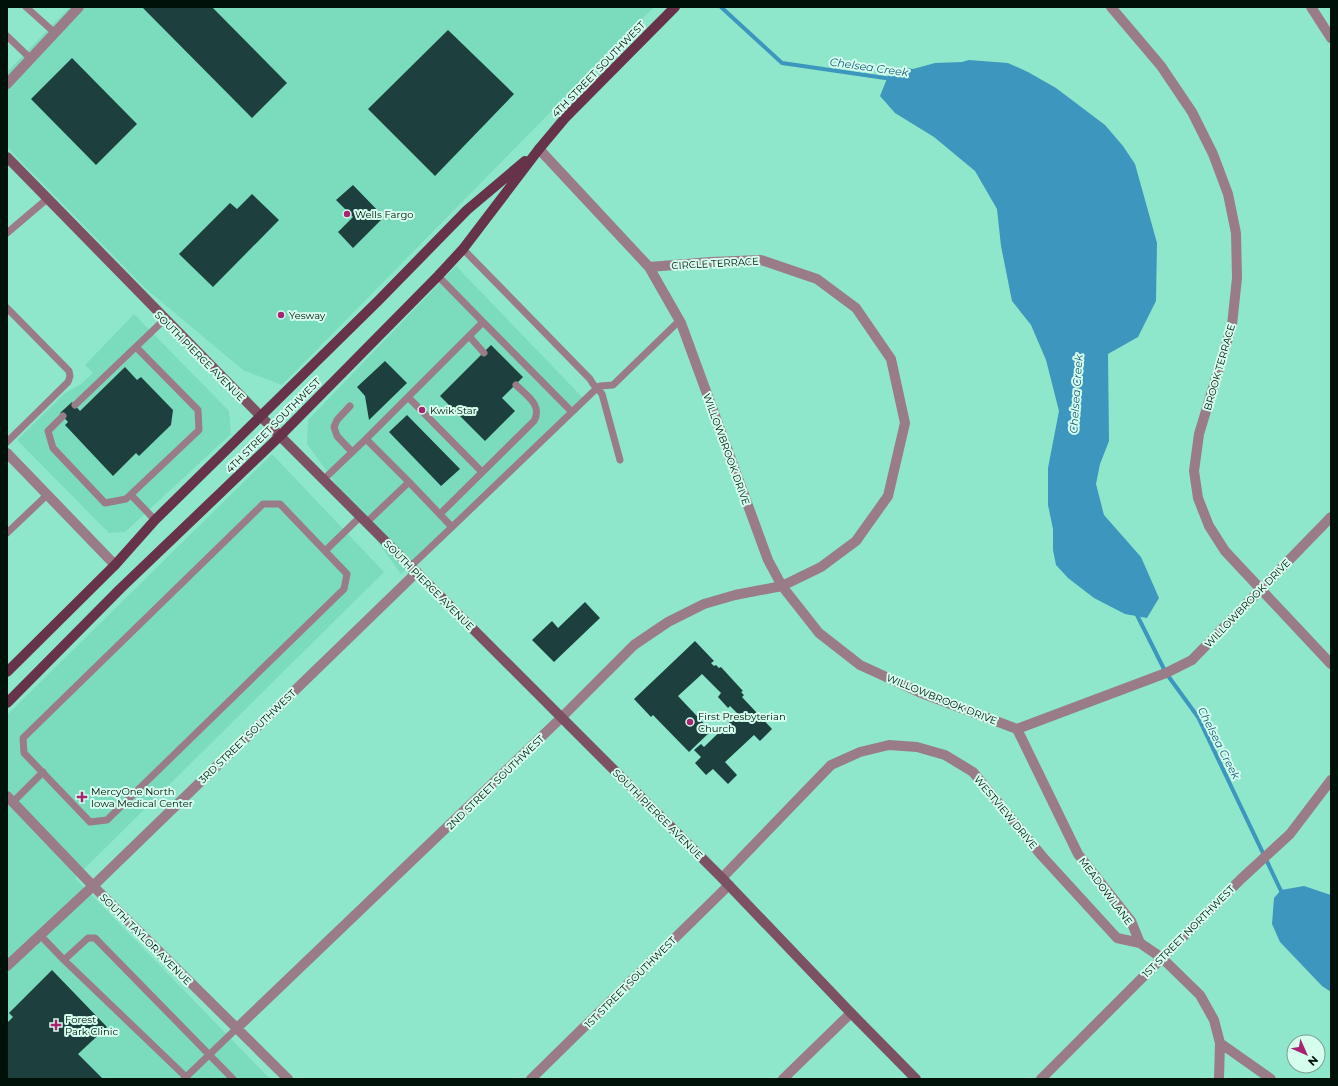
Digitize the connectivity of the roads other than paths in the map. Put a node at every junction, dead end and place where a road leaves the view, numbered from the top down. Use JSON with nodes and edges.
{"nodes":[{"id":1,"x":26,"y":7,"type":"edge"},
{"id":2,"x":80,"y":7,"type":"edge"},
{"id":3,"x":675,"y":7,"type":"edge"},
{"id":4,"x":1111,"y":7,"type":"edge"},
{"id":5,"x":1311,"y":7,"type":"edge"},
{"id":6,"x":55,"y":33,"type":"junction"},
{"id":7,"x":7,"y":36,"type":"edge"},
{"id":8,"x":1331,"y":38,"type":"edge"},
{"id":9,"x":31,"y":59,"type":"junction"},
{"id":10,"x":7,"y":84,"type":"edge"},
{"id":11,"x":538,"y":149,"type":"junction"},
{"id":12,"x":7,"y":157,"type":"edge"},
{"id":13,"x":47,"y":198,"type":"junction"},
{"id":14,"x":7,"y":233,"type":"edge"},
{"id":15,"x":463,"y":249,"type":"junction"},
{"id":16,"x":649,"y":267,"type":"junction"},
{"id":17,"x":438,"y":276,"type":"junction"},
{"id":18,"x":7,"y":308,"type":"edge"},
{"id":19,"x":165,"y":319,"type":"junction"},
{"id":20,"x":680,"y":321,"type":"junction"},
{"id":21,"x":483,"y":322,"type":"junction"},
{"id":22,"x":469,"y":336,"type":"junction"},
{"id":23,"x":136,"y":347,"type":"junction"},
{"id":24,"x":484,"y":352,"type":"dead end"},
{"id":25,"x":516,"y":385,"type":"dead end"},
{"id":26,"x":597,"y":388,"type":"junction"},
{"id":27,"x":408,"y":397,"type":"junction"},
{"id":28,"x":75,"y":405,"type":"dead end"},
{"id":29,"x":350,"y":406,"type":"dead end"},
{"id":30,"x":572,"y":412,"type":"junction"},
{"id":31,"x":63,"y":416,"type":"dead end"},
{"id":32,"x":260,"y":416,"type":"junction"},
{"id":33,"x":280,"y":436,"type":"junction"},
{"id":34,"x":366,"y":439,"type":"junction"},
{"id":35,"x":7,"y":442,"type":"edge"},
{"id":36,"x":352,"y":452,"type":"junction"},
{"id":37,"x":7,"y":453,"type":"edge"},
{"id":38,"x":620,"y":460,"type":"dead end"},
{"id":39,"x":482,"y":472,"type":"junction"},
{"id":40,"x":324,"y":479,"type":"junction"},
{"id":41,"x":409,"y":482,"type":"junction"},
{"id":42,"x":47,"y":495,"type":"junction"},
{"id":43,"x":131,"y":495,"type":"junction"},
{"id":44,"x":440,"y":514,"type":"junction"},
{"id":45,"x":1331,"y":517,"type":"edge"},
{"id":46,"x":364,"y":519,"type":"junction"},
{"id":47,"x":156,"y":520,"type":"junction"},
{"id":48,"x":452,"y":527,"type":"junction"},
{"id":49,"x":7,"y":533,"type":"edge"},
{"id":50,"x":325,"y":551,"type":"junction"},
{"id":51,"x":115,"y":565,"type":"junction"},
{"id":52,"x":414,"y":569,"type":"junction"},
{"id":53,"x":782,"y":586,"type":"junction"},
{"id":54,"x":1261,"y":589,"type":"junction"},
{"id":55,"x":1331,"y":664,"type":"edge"},
{"id":56,"x":7,"y":672,"type":"edge"},
{"id":57,"x":7,"y":702,"type":"edge"},
{"id":58,"x":562,"y":717,"type":"junction"},
{"id":59,"x":1017,"y":729,"type":"junction"},
{"id":60,"x":43,"y":772,"type":"junction"},
{"id":61,"x":1331,"y":780,"type":"edge"},
{"id":62,"x":10,"y":799,"type":"edge"},
{"id":63,"x":725,"y":881,"type":"junction"},
{"id":64,"x":93,"y":886,"type":"junction"},
{"id":65,"x":40,"y":935,"type":"junction"},
{"id":66,"x":1140,"y":943,"type":"junction"},
{"id":67,"x":1162,"y":958,"type":"junction"},
{"id":68,"x":64,"y":960,"type":"junction"},
{"id":69,"x":7,"y":966,"type":"edge"},
{"id":70,"x":851,"y":1013,"type":"junction"},
{"id":71,"x":237,"y":1028,"type":"junction"},
{"id":72,"x":1220,"y":1043,"type":"junction"},
{"id":73,"x":209,"y":1055,"type":"junction"},
{"id":74,"x":185,"y":1078,"type":"edge"},
{"id":75,"x":233,"y":1079,"type":"edge"},
{"id":76,"x":288,"y":1079,"type":"edge"},
{"id":77,"x":531,"y":1079,"type":"edge"},
{"id":78,"x":783,"y":1079,"type":"edge"},
{"id":79,"x":916,"y":1079,"type":"edge"},
{"id":80,"x":1041,"y":1079,"type":"edge"},
{"id":81,"x":1219,"y":1079,"type":"edge"},
{"id":82,"x":1271,"y":1079,"type":"edge"}],
"edges":[{"from":1,"to":6,"type":"lane"},
{"from":2,"to":6,"type":"street"},
{"from":3,"to":11,"type":"main road","name":"4TH STREET SOUTHWEST"},
{"from":4,"to":54,"type":"street","name":"BROOK TERRACE"},
{"from":5,"to":8,"type":"street"},
{"from":6,"to":9,"type":"street"},
{"from":7,"to":9,"type":"lane"},
{"from":9,"to":10,"type":"street"},
{"from":11,"to":15,"type":"main road","name":"4TH STREET SOUTHWEST"},
{"from":11,"to":16,"type":"street","name":"WILLOWBROOK DRIVE"},
{"from":11,"to":32,"type":"main road","name":"4TH STREET SOUTHWEST"},
{"from":12,"to":13,"type":"main road","name":"SOUTH PIERCE AVENUE"},
{"from":13,"to":14,"type":"lane"},
{"from":13,"to":19,"type":"main road","name":"SOUTH PIERCE AVENUE"},
{"from":15,"to":17,"type":"main road","name":"4TH STREET SOUTHWEST"},
{"from":15,"to":26,"type":"lane"},
{"from":16,"to":20,"type":"street","name":"WILLOWBROOK DRIVE"},
{"from":16,"to":53,"type":"street","name":"CIRCLE TERRACE"},
{"from":17,"to":21,"type":"lane"},
{"from":17,"to":33,"type":"main road","name":"4TH STREET SOUTHWEST"},
{"from":18,"to":35,"type":"lane"},
{"from":19,"to":23,"type":"lane"},
{"from":19,"to":32,"type":"main road","name":"SOUTH PIERCE AVENUE"},
{"from":20,"to":26,"type":"lane"},
{"from":20,"to":53,"type":"street","name":"WILLOWBROOK DRIVE"},
{"from":21,"to":22,"type":"lane"},
{"from":21,"to":30,"type":"lane"},
{"from":22,"to":24,"type":"lane"},
{"from":22,"to":27,"type":"lane"},
{"from":23,"to":28,"type":"lane"},
{"from":23,"to":43,"type":"lane"},
{"from":25,"to":39,"type":"lane"},
{"from":26,"to":30,"type":"lane"},
{"from":26,"to":38,"type":"lane"},
{"from":27,"to":34,"type":"lane"},
{"from":27,"to":39,"type":"lane"},
{"from":29,"to":36,"type":"lane"},
{"from":30,"to":48,"type":"lane"},
{"from":31,"to":43,"type":"lane"},
{"from":32,"to":33,"type":"main road","name":"SOUTH PIERCE AVENUE"},
{"from":32,"to":47,"type":"main road","name":"4TH STREET SOUTHWEST"},
{"from":33,"to":40,"type":"main road","name":"SOUTH PIERCE AVENUE"},
{"from":33,"to":57,"type":"main road","name":"4TH STREET SOUTHWEST"},
{"from":34,"to":36,"type":"lane"},
{"from":34,"to":41,"type":"lane"},
{"from":36,"to":40,"type":"lane"},
{"from":37,"to":42,"type":"street"},
{"from":39,"to":44,"type":"lane"},
{"from":40,"to":46,"type":"main road","name":"SOUTH PIERCE AVENUE"},
{"from":41,"to":44,"type":"lane"},
{"from":41,"to":46,"type":"lane"},
{"from":42,"to":49,"type":"lane"},
{"from":42,"to":51,"type":"street"},
{"from":43,"to":47,"type":"lane"},
{"from":44,"to":48,"type":"lane"},
{"from":45,"to":54,"type":"street","name":"WILLOWBROOK DRIVE"},
{"from":46,"to":50,"type":"lane"},
{"from":46,"to":52,"type":"main road","name":"SOUTH PIERCE AVENUE"},
{"from":47,"to":51,"type":"main road","name":"4TH STREET SOUTHWEST"},
{"from":48,"to":52,"type":"lane"},
{"from":50,"to":60,"type":"lane"},
{"from":50,"to":60,"type":"lane"},
{"from":51,"to":56,"type":"main road","name":"4TH STREET SOUTHWEST"},
{"from":52,"to":58,"type":"main road","name":"SOUTH PIERCE AVENUE"},
{"from":52,"to":64,"type":"street","name":"3RD STREET SOUTHWEST"},
{"from":53,"to":58,"type":"street","name":"2ND STREET SOUTHWEST"},
{"from":53,"to":59,"type":"street","name":"WILLOWBROOK DRIVE"},
{"from":54,"to":55,"type":"street","name":"BROOK TERRACE"},
{"from":54,"to":59,"type":"street","name":"WILLOWBROOK DRIVE"},
{"from":58,"to":63,"type":"main road","name":"SOUTH PIERCE AVENUE"},
{"from":58,"to":71,"type":"street","name":"2ND STREET SOUTHWEST"},
{"from":59,"to":66,"type":"street","name":"MEADOW LANE"},
{"from":60,"to":62,"type":"lane"},
{"from":61,"to":67,"type":"street","name":"1ST STREET NORTHWEST"},
{"from":62,"to":64,"type":"street","name":"SOUTH TAYLOR AVENUE"},
{"from":63,"to":66,"type":"street","name":"WESTVIEW DRIVE"},
{"from":63,"to":70,"type":"main road","name":"SOUTH PIERCE AVENUE"},
{"from":63,"to":77,"type":"street","name":"1ST STREET SOUTHWEST"},
{"from":64,"to":65,"type":"street","name":"3RD STREET SOUTHWEST"},
{"from":64,"to":71,"type":"street","name":"SOUTH TAYLOR AVENUE"},
{"from":65,"to":68,"type":"lane"},
{"from":65,"to":69,"type":"street","name":"3RD STREET SOUTHWEST"},
{"from":66,"to":67,"type":"street"},
{"from":67,"to":72,"type":"street"},
{"from":67,"to":80,"type":"street","name":"1ST STREET NORTHWEST"},
{"from":68,"to":73,"type":"lane"},
{"from":68,"to":74,"type":"lane"},
{"from":70,"to":78,"type":"street"},
{"from":70,"to":79,"type":"main road","name":"SOUTH PIERCE AVENUE"},
{"from":71,"to":73,"type":"lane"},
{"from":71,"to":76,"type":"street","name":"SOUTH TAYLOR AVENUE"},
{"from":72,"to":81,"type":"street"},
{"from":72,"to":82,"type":"street"},
{"from":73,"to":74,"type":"lane"},
{"from":73,"to":75,"type":"lane"}]}
